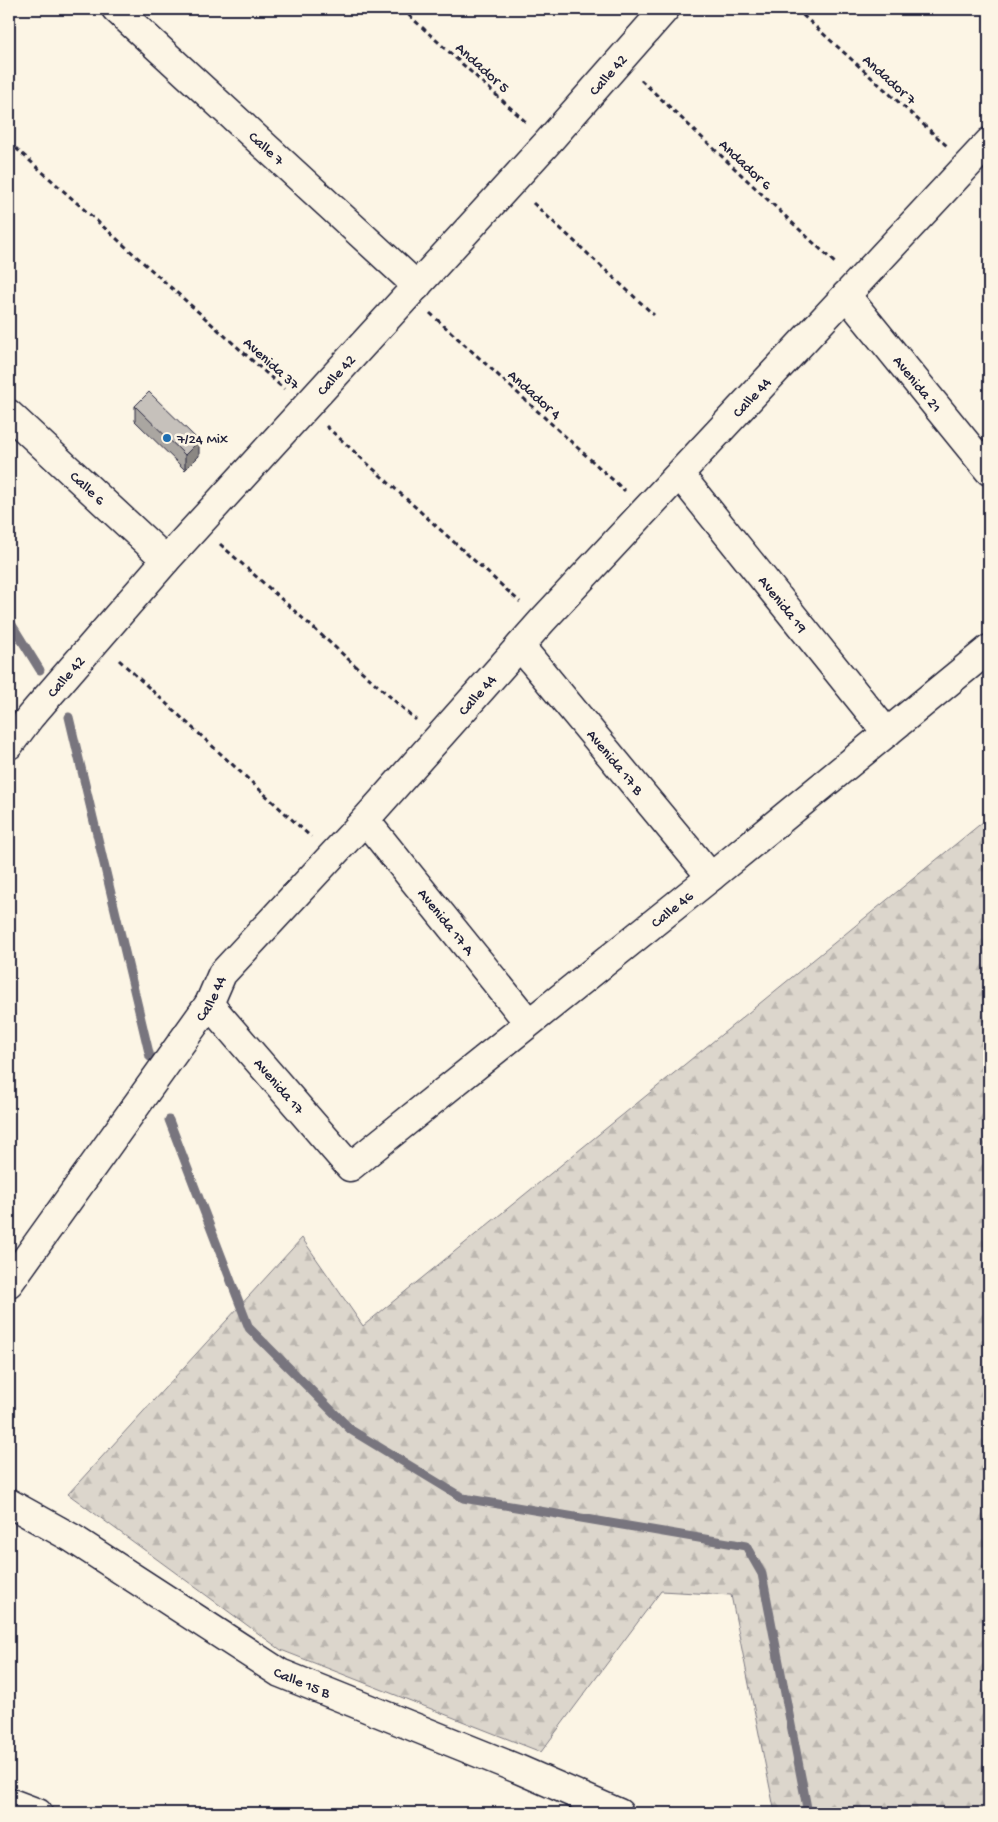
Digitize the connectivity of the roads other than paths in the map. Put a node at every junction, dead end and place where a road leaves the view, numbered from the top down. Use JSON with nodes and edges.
{"nodes":[{"id":1,"x":117,"y":9,"type":"edge"},
{"id":2,"x":665,"y":9,"type":"edge"},
{"id":3,"x":983,"y":152,"type":"edge"},
{"id":4,"x":413,"y":290,"type":"junction"},
{"id":5,"x":851,"y":290,"type":"junction"},
{"id":6,"x":9,"y":414,"type":"edge"},
{"id":7,"x":989,"y":471,"type":"edge"},
{"id":8,"x":680,"y":475,"type":"junction"},
{"id":9,"x":166,"y":560,"type":"junction"},
{"id":10,"x":520,"y":646,"type":"junction"},
{"id":11,"x":989,"y":649,"type":"edge"},
{"id":12,"x":888,"y":733,"type":"junction"},
{"id":13,"x":9,"y":745,"type":"edge"},
{"id":14,"x":365,"y":820,"type":"junction"},
{"id":15,"x":711,"y":877,"type":"junction"},
{"id":16,"x":209,"y":1004,"type":"junction"},
{"id":17,"x":528,"y":1022,"type":"junction"},
{"id":18,"x":350,"y":1167,"type":"joint"},
{"id":19,"x":9,"y":1283,"type":"edge"},
{"id":20,"x":9,"y":1503,"type":"edge"},
{"id":21,"x":9,"y":1802,"type":"edge"},
{"id":22,"x":38,"y":1813,"type":"edge"},
{"id":23,"x":619,"y":1813,"type":"edge"}],
"edges":[{"from":1,"to":4,"type":"street","name":"Calle 7"},
{"from":2,"to":4,"type":"street","name":"Calle 42"},
{"from":3,"to":5,"type":"street","name":"Calle 44"},
{"from":4,"to":9,"type":"street","name":"Calle 42"},
{"from":5,"to":7,"type":"street","name":"Avenida 21"},
{"from":5,"to":8,"type":"street","name":"Calle 44"},
{"from":6,"to":9,"type":"street","name":"Calle 6"},
{"from":8,"to":10,"type":"street","name":"Calle 44"},
{"from":8,"to":12,"type":"street","name":"Avenida 19"},
{"from":9,"to":13,"type":"street","name":"Calle 42"},
{"from":10,"to":14,"type":"street","name":"Calle 44"},
{"from":10,"to":15,"type":"street","name":"Avenida 17 B"},
{"from":11,"to":12,"type":"street","name":"Calle 46"},
{"from":12,"to":15,"type":"street","name":"Calle 46"},
{"from":14,"to":16,"type":"street","name":"Calle 44"},
{"from":14,"to":17,"type":"street","name":"Avenida 17 A"},
{"from":15,"to":17,"type":"street","name":"Calle 46"},
{"from":16,"to":18,"type":"street","name":"Avenida 17"},
{"from":16,"to":19,"type":"street","name":"Calle 44"},
{"from":17,"to":18,"type":"street","name":"Calle 46"},
{"from":20,"to":23,"type":"street","name":"Calle 15 B"},
{"from":21,"to":22,"type":"street"}]}
